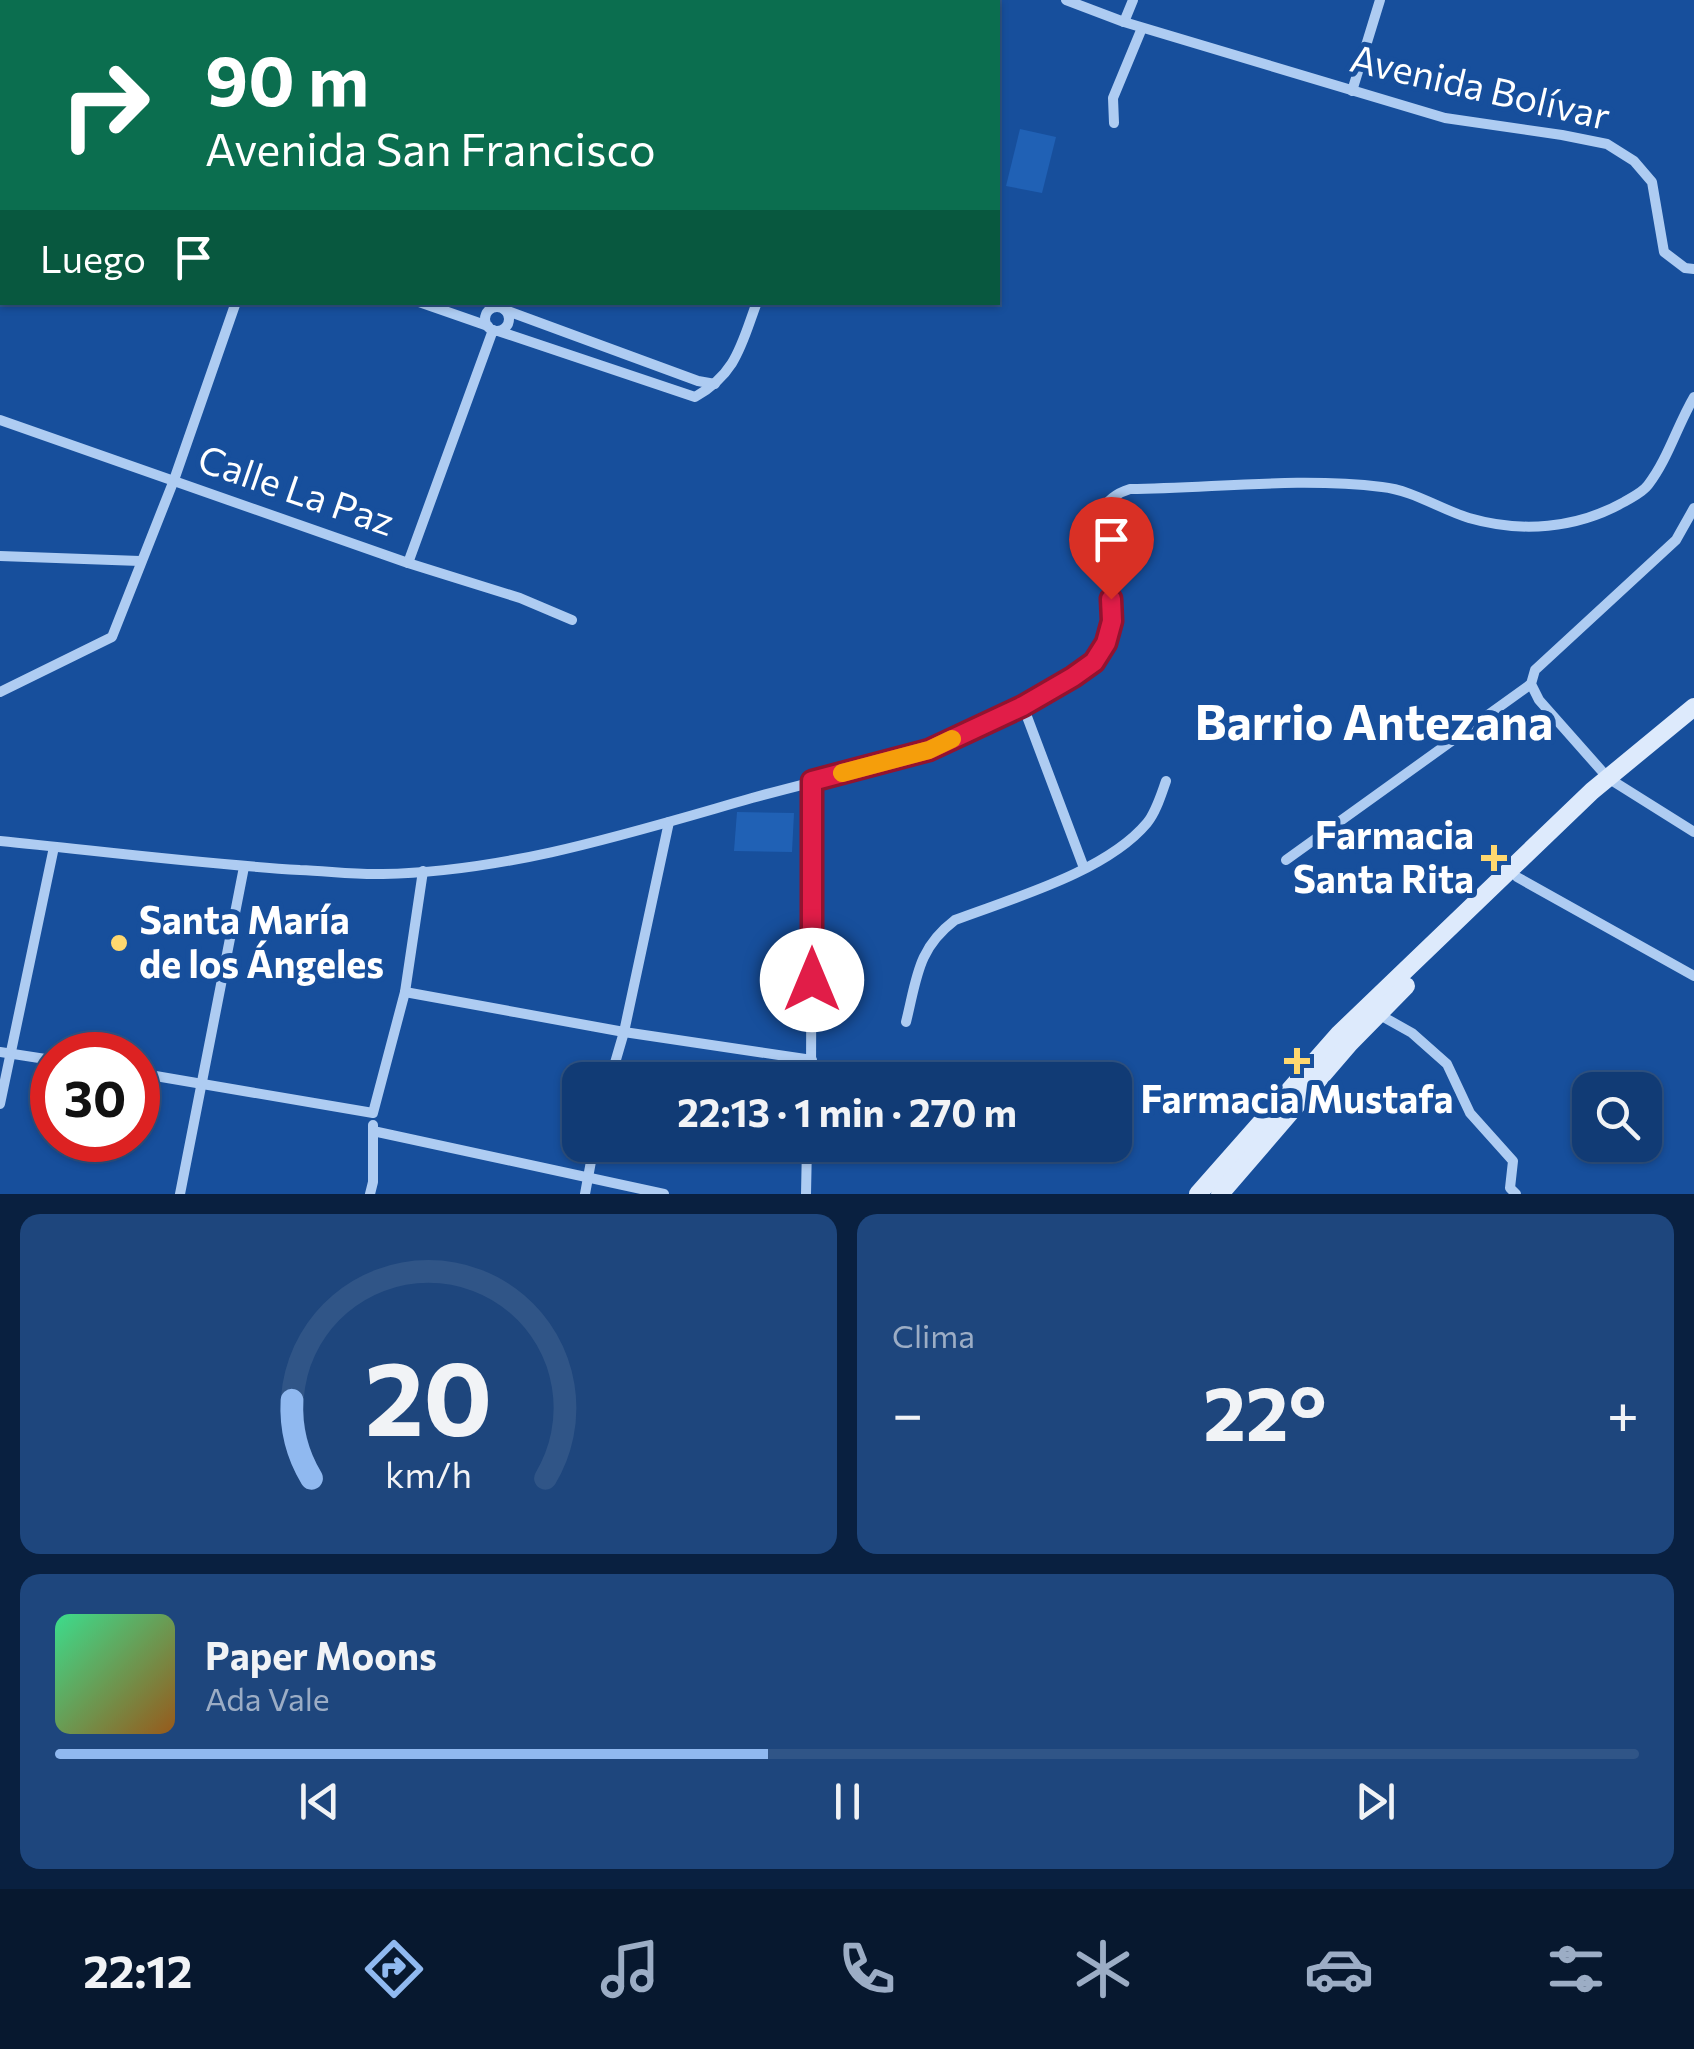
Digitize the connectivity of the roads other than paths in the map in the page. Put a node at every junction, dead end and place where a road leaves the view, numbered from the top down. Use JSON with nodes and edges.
{"nodes":[{"id":1,"x":1066,"y":0,"type":"edge"},
{"id":2,"x":1132,"y":0,"type":"edge"},
{"id":3,"x":1380,"y":0,"type":"edge"},
{"id":4,"x":1124,"y":22,"type":"junction"},
{"id":5,"x":1142,"y":28,"type":"junction"},
{"id":6,"x":1352,"y":91,"type":"junction"},
{"id":7,"x":1114,"y":123,"type":"dead end"},
{"id":8,"x":1694,"y":269,"type":"edge"},
{"id":9,"x":235,"y":305,"type":"edge"},
{"id":10,"x":427,"y":305,"type":"edge"},
{"id":11,"x":756,"y":305,"type":"edge"},
{"id":12,"x":499,"y":306,"type":"edge"},
{"id":13,"x":493,"y":329,"type":"junction"},
{"id":14,"x":716,"y":384,"type":"junction"},
{"id":15,"x":1694,"y":397,"type":"edge"},
{"id":16,"x":0,"y":420,"type":"edge"},
{"id":17,"x":174,"y":480,"type":"junction"},
{"id":18,"x":1694,"y":508,"type":"edge"},
{"id":19,"x":0,"y":556,"type":"edge"},
{"id":20,"x":140,"y":561,"type":"junction"},
{"id":21,"x":408,"y":562,"type":"junction"},
{"id":22,"x":572,"y":620,"type":"dead end"},
{"id":23,"x":1531,"y":684,"type":"junction"},
{"id":24,"x":0,"y":692,"type":"edge"},
{"id":25,"x":1023,"y":706,"type":"junction"},
{"id":26,"x":1694,"y":707,"type":"edge"},
{"id":27,"x":1694,"y":720,"type":"edge"},
{"id":28,"x":812,"y":781,"type":"junction"},
{"id":29,"x":1166,"y":781,"type":"dead end"},
{"id":30,"x":1617,"y":784,"type":"junction"},
{"id":31,"x":669,"y":822,"type":"junction"},
{"id":32,"x":1694,"y":832,"type":"edge"},
{"id":33,"x":0,"y":841,"type":"edge"},
{"id":34,"x":54,"y":847,"type":"junction"},
{"id":35,"x":1286,"y":860,"type":"dead end"},
{"id":36,"x":244,"y":867,"type":"junction"},
{"id":37,"x":1084,"y":868,"type":"junction"},
{"id":38,"x":423,"y":871,"type":"junction"},
{"id":39,"x":1516,"y":877,"type":"junction"},
{"id":40,"x":1694,"y":976,"type":"edge"},
{"id":41,"x":405,"y":992,"type":"junction"},
{"id":42,"x":1378,"y":1014,"type":"junction"},
{"id":43,"x":906,"y":1022,"type":"dead end"},
{"id":44,"x":624,"y":1032,"type":"junction"},
{"id":45,"x":5,"y":1053,"type":"edge"},
{"id":46,"x":30,"y":1057,"type":"edge"},
{"id":47,"x":812,"y":1060,"type":"joint"},
{"id":48,"x":615,"y":1062,"type":"edge"},
{"id":49,"x":160,"y":1077,"type":"edge"},
{"id":50,"x":202,"y":1084,"type":"junction"},
{"id":51,"x":0,"y":1104,"type":"edge"},
{"id":52,"x":373,"y":1113,"type":"junction"},
{"id":53,"x":373,"y":1130,"type":"junction"},
{"id":54,"x":591,"y":1162,"type":"edge"},
{"id":55,"x":807,"y":1162,"type":"edge"},
{"id":56,"x":588,"y":1178,"type":"junction"},
{"id":57,"x":180,"y":1194,"type":"edge"},
{"id":58,"x":370,"y":1194,"type":"edge"},
{"id":59,"x":586,"y":1194,"type":"edge"},
{"id":60,"x":664,"y":1194,"type":"edge"},
{"id":61,"x":806,"y":1194,"type":"edge"},
{"id":62,"x":1198,"y":1194,"type":"edge"},
{"id":63,"x":1220,"y":1194,"type":"edge"},
{"id":64,"x":1516,"y":1194,"type":"edge"}],
"edges":[{"from":1,"to":4,"type":"street","name":"Avenida Bolívar"},
{"from":2,"to":4,"type":"street"},
{"from":3,"to":6,"type":"street"},
{"from":4,"to":5,"type":"street","name":"Avenida Bolívar"},
{"from":5,"to":6,"type":"street","name":"Avenida Bolívar"},
{"from":5,"to":7,"type":"street"},
{"from":6,"to":8,"type":"street","name":"Avenida Bolívar"},
{"from":9,"to":17,"type":"street"},
{"from":10,"to":13,"type":"street"},
{"from":11,"to":14,"type":"street"},
{"from":12,"to":13,"type":"street"},
{"from":12,"to":13,"type":"street"},
{"from":12,"to":14,"type":"street"},
{"from":13,"to":14,"type":"street"},
{"from":13,"to":21,"type":"street"},
{"from":15,"to":25,"type":"street"},
{"from":16,"to":17,"type":"street","name":"Calle La Paz"},
{"from":17,"to":20,"type":"street"},
{"from":17,"to":21,"type":"street","name":"Calle La Paz"},
{"from":18,"to":23,"type":"street"},
{"from":19,"to":20,"type":"street"},
{"from":20,"to":24,"type":"street"},
{"from":21,"to":22,"type":"street","name":"Calle La Paz"},
{"from":23,"to":30,"type":"street"},
{"from":23,"to":35,"type":"street"},
{"from":25,"to":28,"type":"street"},
{"from":25,"to":37,"type":"street"},
{"from":26,"to":30,"type":"main road"},
{"from":27,"to":30,"type":"main road"},
{"from":28,"to":31,"type":"street"},
{"from":28,"to":47,"type":"street"},
{"from":29,"to":37,"type":"street"},
{"from":30,"to":32,"type":"street"},
{"from":30,"to":39,"type":"main road"},
{"from":30,"to":62,"type":"main road"},
{"from":31,"to":38,"type":"street"},
{"from":31,"to":44,"type":"street"},
{"from":33,"to":34,"type":"street"},
{"from":34,"to":36,"type":"street"},
{"from":34,"to":45,"type":"street"},
{"from":36,"to":38,"type":"street"},
{"from":36,"to":50,"type":"street"},
{"from":37,"to":43,"type":"street"},
{"from":38,"to":41,"type":"street"},
{"from":39,"to":40,"type":"street"},
{"from":39,"to":42,"type":"main road"},
{"from":41,"to":44,"type":"street"},
{"from":41,"to":52,"type":"street"},
{"from":42,"to":63,"type":"main road"},
{"from":42,"to":64,"type":"street"},
{"from":44,"to":47,"type":"street"},
{"from":44,"to":48,"type":"street"},
{"from":45,"to":46,"type":"street"},
{"from":45,"to":51,"type":"street"},
{"from":49,"to":50,"type":"street"},
{"from":50,"to":52,"type":"street"},
{"from":50,"to":57,"type":"street"},
{"from":52,"to":53,"type":"street"},
{"from":53,"to":56,"type":"street"},
{"from":53,"to":58,"type":"street"},
{"from":54,"to":56,"type":"street"},
{"from":55,"to":61,"type":"street"},
{"from":56,"to":59,"type":"street"},
{"from":56,"to":60,"type":"street"}]}
